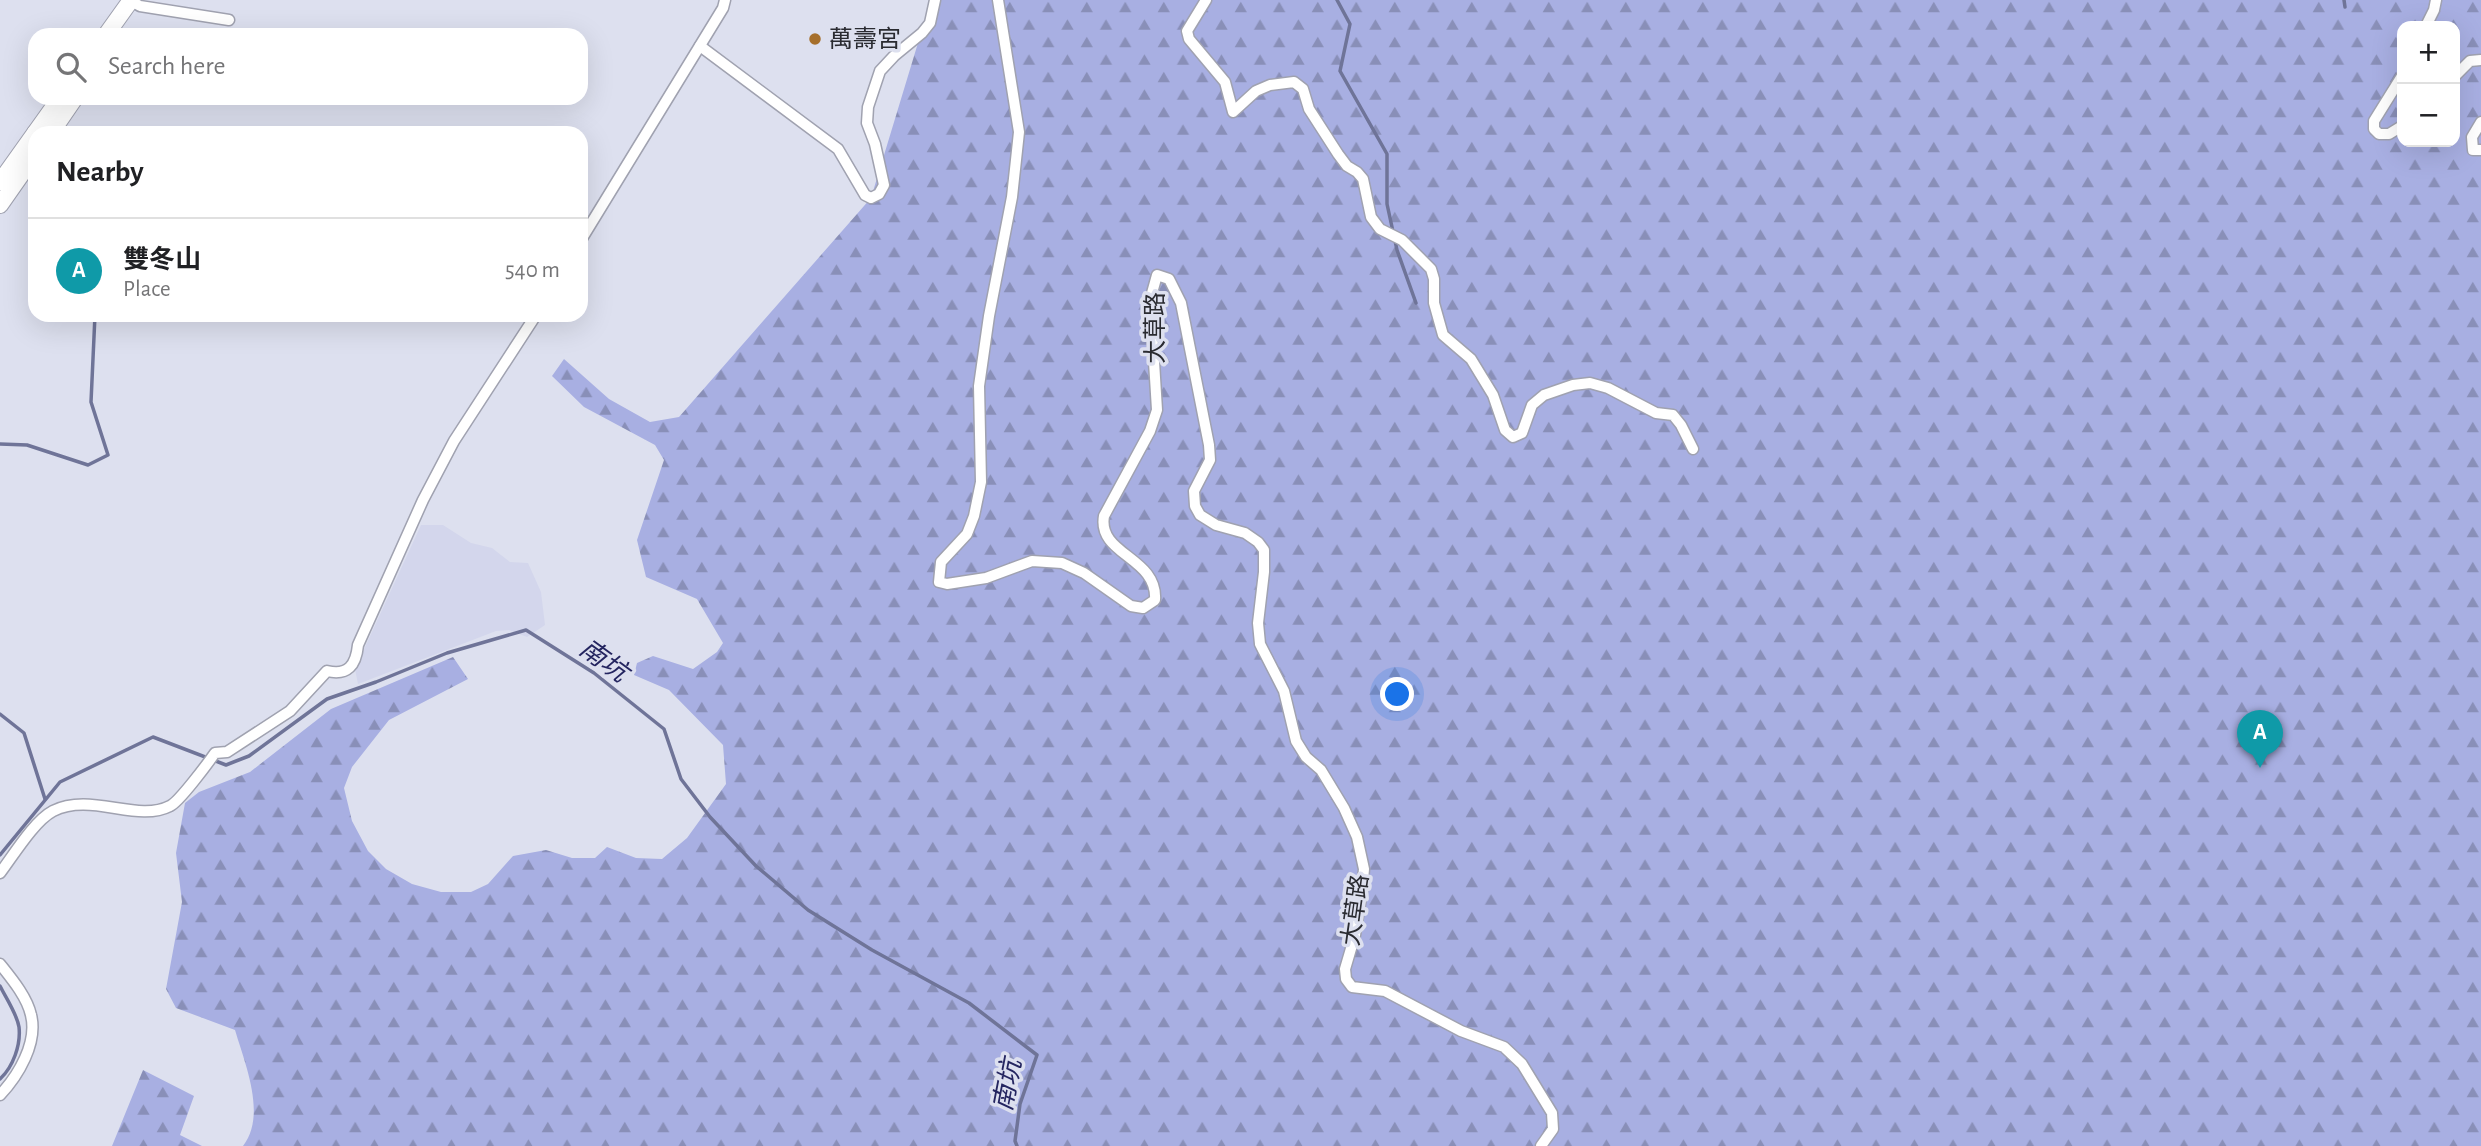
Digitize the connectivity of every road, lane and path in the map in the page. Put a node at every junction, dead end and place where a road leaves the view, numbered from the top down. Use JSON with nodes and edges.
{"nodes":[{"id":1,"x":725,"y":0,"type":"edge"},
{"id":2,"x":935,"y":0,"type":"edge"},
{"id":3,"x":998,"y":0,"type":"edge"},
{"id":4,"x":1206,"y":0,"type":"edge"},
{"id":5,"x":2436,"y":0,"type":"edge"},
{"id":6,"x":136,"y":2,"type":"edge"},
{"id":7,"x":229,"y":20,"type":"dead end"},
{"id":8,"x":2428,"y":21,"type":"edge"},
{"id":9,"x":112,"y":28,"type":"edge"},
{"id":10,"x":123,"y":28,"type":"edge"},
{"id":11,"x":700,"y":46,"type":"junction"},
{"id":12,"x":2481,"y":60,"type":"edge"},
{"id":13,"x":2460,"y":71,"type":"edge"},
{"id":14,"x":2397,"y":84,"type":"edge"},
{"id":15,"x":55,"y":105,"type":"edge"},
{"id":16,"x":70,"y":105,"type":"edge"},
{"id":17,"x":2481,"y":122,"type":"edge"},
{"id":18,"x":40,"y":126,"type":"edge"},
{"id":19,"x":56,"y":126,"type":"edge"},
{"id":20,"x":2397,"y":129,"type":"edge"},
{"id":21,"x":28,"y":143,"type":"edge"},
{"id":22,"x":2481,"y":150,"type":"edge"},
{"id":23,"x":28,"y":165,"type":"edge"},
{"id":24,"x":0,"y":182,"type":"edge"},
{"id":25,"x":0,"y":205,"type":"edge"},
{"id":26,"x":588,"y":229,"type":"edge"},
{"id":27,"x":531,"y":322,"type":"edge"},
{"id":28,"x":1693,"y":449,"type":"dead end"},
{"id":29,"x":0,"y":873,"type":"edge"},
{"id":30,"x":0,"y":964,"type":"edge"},
{"id":31,"x":0,"y":1095,"type":"edge"},
{"id":32,"x":1541,"y":1146,"type":"edge"}],
"edges":[{"from":1,"to":11,"type":"street"},
{"from":2,"to":11,"type":"street"},
{"from":3,"to":32,"type":"street","name":"大草路"},
{"from":4,"to":28,"type":"street"},
{"from":5,"to":8,"type":"street"},
{"from":6,"to":7,"type":"street"},
{"from":6,"to":9,"type":"main road"},
{"from":6,"to":10,"type":"main road"},
{"from":11,"to":26,"type":"street"},
{"from":12,"to":13,"type":"street"},
{"from":14,"to":20,"type":"street"},
{"from":15,"to":18,"type":"main road"},
{"from":16,"to":19,"type":"main road"},
{"from":17,"to":22,"type":"street"},
{"from":21,"to":24,"type":"main road"},
{"from":23,"to":25,"type":"main road"},
{"from":27,"to":29,"type":"street"},
{"from":30,"to":31,"type":"street"}]}
